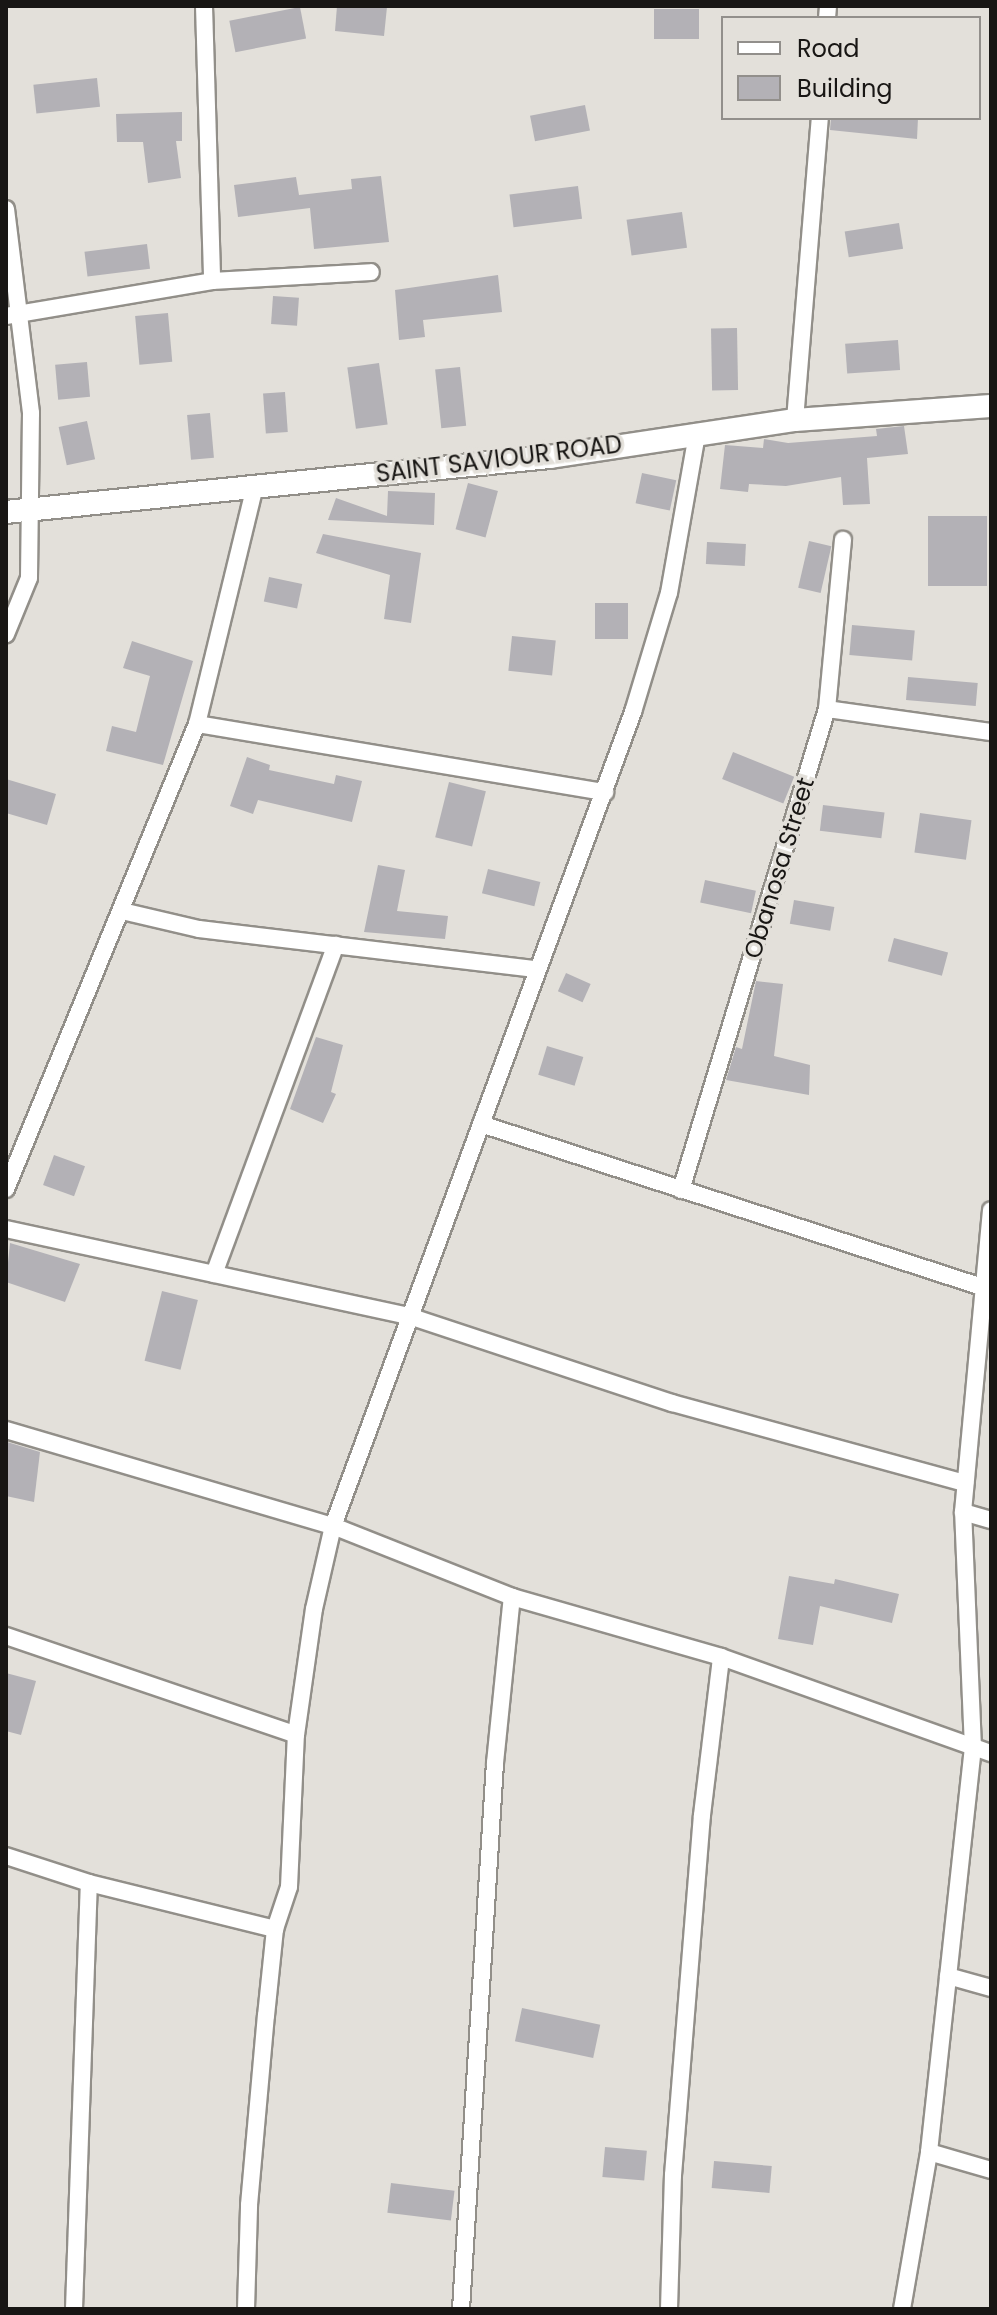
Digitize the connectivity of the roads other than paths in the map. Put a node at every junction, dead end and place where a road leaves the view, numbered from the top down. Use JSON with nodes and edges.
{"nodes":[{"id":1,"x":204,"y":6,"type":"edge"},
{"id":2,"x":820,"y":120,"type":"edge"},
{"id":3,"x":6,"y":209,"type":"edge"},
{"id":4,"x":371,"y":272,"type":"dead end"},
{"id":5,"x":212,"y":281,"type":"junction"},
{"id":6,"x":14,"y":316,"type":"edge"},
{"id":7,"x":991,"y":406,"type":"edge"},
{"id":8,"x":795,"y":420,"type":"junction"},
{"id":9,"x":697,"y":434,"type":"junction"},
{"id":10,"x":255,"y":486,"type":"junction"},
{"id":11,"x":31,"y":510,"type":"junction"},
{"id":12,"x":6,"y":512,"type":"edge"},
{"id":13,"x":843,"y":540,"type":"dead end"},
{"id":14,"x":6,"y":634,"type":"edge"},
{"id":15,"x":827,"y":709,"type":"junction"},
{"id":16,"x":197,"y":724,"type":"junction"},
{"id":17,"x":991,"y":732,"type":"edge"},
{"id":18,"x":605,"y":792,"type":"junction"},
{"id":19,"x":122,"y":911,"type":"junction"},
{"id":20,"x":336,"y":945,"type":"junction"},
{"id":21,"x":536,"y":969,"type":"junction"},
{"id":22,"x":481,"y":1124,"type":"junction"},
{"id":23,"x":6,"y":1189,"type":"edge"},
{"id":24,"x":681,"y":1190,"type":"junction"},
{"id":25,"x":991,"y":1210,"type":"edge"},
{"id":26,"x":6,"y":1229,"type":"edge"},
{"id":27,"x":214,"y":1274,"type":"junction"},
{"id":28,"x":982,"y":1287,"type":"junction"},
{"id":29,"x":412,"y":1317,"type":"junction"},
{"id":30,"x":6,"y":1430,"type":"edge"},
{"id":31,"x":965,"y":1483,"type":"junction"},
{"id":32,"x":963,"y":1512,"type":"junction"},
{"id":33,"x":991,"y":1520,"type":"edge"},
{"id":34,"x":333,"y":1526,"type":"junction"},
{"id":35,"x":512,"y":1597,"type":"junction"},
{"id":36,"x":6,"y":1636,"type":"edge"},
{"id":37,"x":721,"y":1657,"type":"junction"},
{"id":38,"x":296,"y":1735,"type":"junction"},
{"id":39,"x":973,"y":1748,"type":"junction"},
{"id":40,"x":991,"y":1753,"type":"edge"},
{"id":41,"x":6,"y":1856,"type":"edge"},
{"id":42,"x":89,"y":1883,"type":"junction"},
{"id":43,"x":275,"y":1929,"type":"junction"},
{"id":44,"x":948,"y":1976,"type":"junction"},
{"id":45,"x":991,"y":1988,"type":"edge"},
{"id":46,"x":929,"y":2152,"type":"junction"},
{"id":47,"x":991,"y":2170,"type":"edge"},
{"id":48,"x":74,"y":2309,"type":"edge"},
{"id":49,"x":246,"y":2309,"type":"edge"},
{"id":50,"x":461,"y":2309,"type":"edge"},
{"id":51,"x":669,"y":2309,"type":"edge"},
{"id":52,"x":902,"y":2309,"type":"edge"}],
"edges":[{"from":1,"to":5,"type":"street"},
{"from":2,"to":8,"type":"street"},
{"from":3,"to":6,"type":"street"},
{"from":4,"to":5,"type":"street"},
{"from":5,"to":6,"type":"street"},
{"from":6,"to":11,"type":"street"},
{"from":7,"to":8,"type":"street","name":"SAINT SAVIOUR ROAD"},
{"from":8,"to":9,"type":"street","name":"SAINT SAVIOUR ROAD"},
{"from":9,"to":10,"type":"street","name":"SAINT SAVIOUR ROAD"},
{"from":9,"to":18,"type":"street"},
{"from":10,"to":11,"type":"street","name":"SAINT SAVIOUR ROAD"},
{"from":10,"to":16,"type":"street"},
{"from":11,"to":12,"type":"street","name":"SAINT SAVIOUR ROAD"},
{"from":11,"to":14,"type":"street"},
{"from":13,"to":15,"type":"street","name":"Obanosa Street"},
{"from":15,"to":17,"type":"street"},
{"from":15,"to":24,"type":"street","name":"Obanosa Street"},
{"from":16,"to":18,"type":"street"},
{"from":16,"to":19,"type":"street"},
{"from":18,"to":21,"type":"street"},
{"from":19,"to":20,"type":"street"},
{"from":19,"to":23,"type":"street"},
{"from":20,"to":21,"type":"street"},
{"from":20,"to":27,"type":"street"},
{"from":21,"to":22,"type":"street"},
{"from":22,"to":24,"type":"street"},
{"from":22,"to":29,"type":"street"},
{"from":24,"to":28,"type":"street"},
{"from":25,"to":28,"type":"street"},
{"from":26,"to":27,"type":"street"},
{"from":27,"to":29,"type":"street"},
{"from":28,"to":31,"type":"street"},
{"from":29,"to":31,"type":"street"},
{"from":29,"to":34,"type":"street"},
{"from":30,"to":34,"type":"street"},
{"from":31,"to":32,"type":"street"},
{"from":32,"to":33,"type":"street"},
{"from":32,"to":39,"type":"street"},
{"from":34,"to":35,"type":"street"},
{"from":34,"to":38,"type":"street"},
{"from":35,"to":37,"type":"street"},
{"from":35,"to":50,"type":"street"},
{"from":36,"to":38,"type":"street"},
{"from":37,"to":39,"type":"street"},
{"from":37,"to":51,"type":"street"},
{"from":38,"to":43,"type":"street"},
{"from":39,"to":40,"type":"street"},
{"from":39,"to":44,"type":"street"},
{"from":41,"to":42,"type":"street"},
{"from":42,"to":43,"type":"street"},
{"from":42,"to":48,"type":"street"},
{"from":43,"to":49,"type":"street"},
{"from":44,"to":45,"type":"street"},
{"from":44,"to":46,"type":"street"},
{"from":46,"to":47,"type":"street"},
{"from":46,"to":52,"type":"street"}]}
